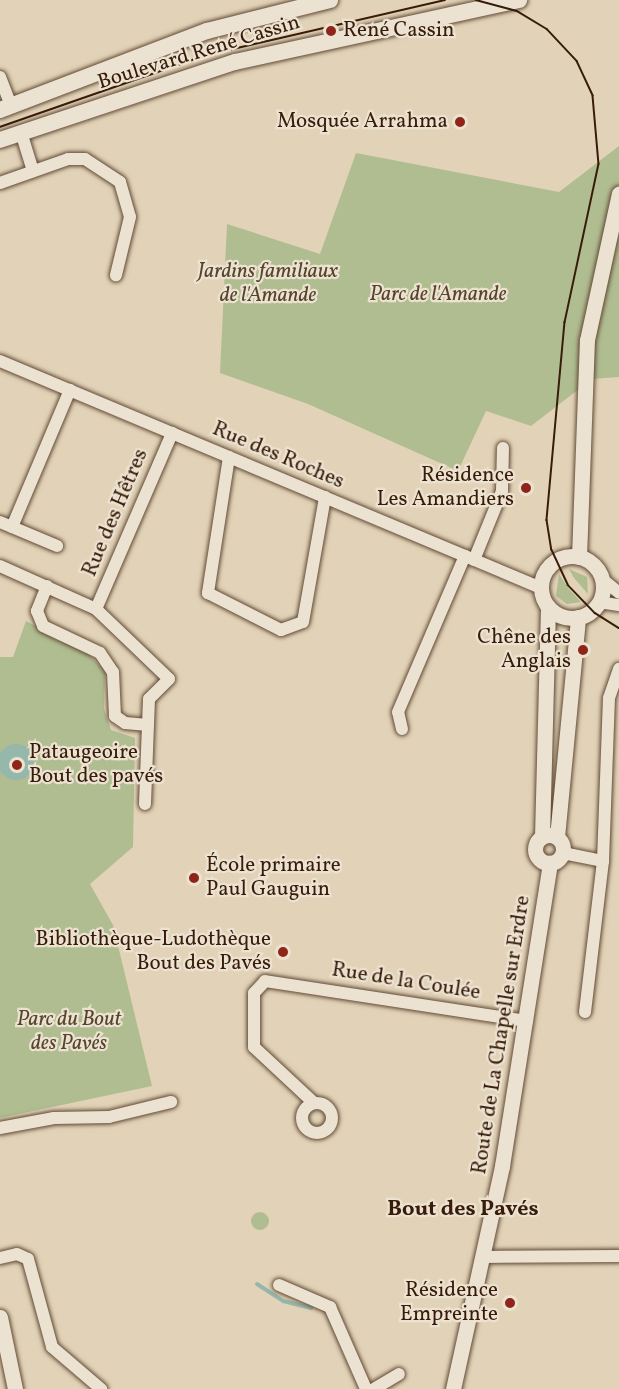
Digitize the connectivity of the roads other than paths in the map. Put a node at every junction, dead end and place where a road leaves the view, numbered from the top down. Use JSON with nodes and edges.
{"nodes":[{"id":1,"x":330,"y":0,"type":"edge"},
{"id":2,"x":519,"y":0,"type":"edge"},
{"id":3,"x":0,"y":77,"type":"edge"},
{"id":4,"x":6,"y":107,"type":"edge"},
{"id":5,"x":21,"y":132,"type":"junction"},
{"id":6,"x":0,"y":140,"type":"edge"},
{"id":7,"x":33,"y":171,"type":"junction"},
{"id":8,"x":0,"y":183,"type":"edge"},
{"id":9,"x":619,"y":193,"type":"edge"},
{"id":10,"x":116,"y":275,"type":"dead end"},
{"id":11,"x":0,"y":361,"type":"edge"},
{"id":12,"x":70,"y":390,"type":"junction"},
{"id":13,"x":172,"y":433,"type":"junction"},
{"id":14,"x":503,"y":448,"type":"dead end"},
{"id":15,"x":229,"y":457,"type":"junction"},
{"id":16,"x":325,"y":497,"type":"junction"},
{"id":17,"x":6,"y":524,"type":"edge"},
{"id":18,"x":57,"y":546,"type":"dead end"},
{"id":19,"x":579,"y":557,"type":"junction"},
{"id":20,"x":469,"y":558,"type":"junction"},
{"id":21,"x":0,"y":566,"type":"edge"},
{"id":22,"x":602,"y":579,"type":"junction"},
{"id":23,"x":47,"y":586,"type":"junction"},
{"id":24,"x":541,"y":588,"type":"junction"},
{"id":25,"x":619,"y":593,"type":"edge"},
{"id":26,"x":599,"y":602,"type":"junction"},
{"id":27,"x":619,"y":605,"type":"edge"},
{"id":28,"x":548,"y":607,"type":"junction"},
{"id":29,"x":96,"y":609,"type":"junction"},
{"id":30,"x":578,"y":617,"type":"junction"},
{"id":31,"x":619,"y":669,"type":"edge"},
{"id":32,"x":148,"y":725,"type":"junction"},
{"id":33,"x":402,"y":729,"type":"dead end"},
{"id":34,"x":145,"y":804,"type":"dead end"},
{"id":35,"x":549,"y":837,"type":"junction"},
{"id":36,"x":563,"y":853,"type":"junction"},
{"id":37,"x":603,"y":861,"type":"junction"},
{"id":38,"x":550,"y":863,"type":"junction"},
{"id":39,"x":585,"y":1012,"type":"dead end"},
{"id":40,"x":527,"y":1021,"type":"junction"},
{"id":41,"x":171,"y":1102,"type":"dead end"},
{"id":42,"x":314,"y":1103,"type":"dead end"},
{"id":43,"x":0,"y":1128,"type":"edge"},
{"id":44,"x":619,"y":1256,"type":"edge"},
{"id":45,"x":483,"y":1257,"type":"junction"},
{"id":46,"x":0,"y":1258,"type":"edge"},
{"id":47,"x":279,"y":1285,"type":"dead end"},
{"id":48,"x":0,"y":1317,"type":"edge"},
{"id":49,"x":399,"y":1374,"type":"dead end"},
{"id":50,"x":15,"y":1389,"type":"edge"},
{"id":51,"x":100,"y":1389,"type":"edge"},
{"id":52,"x":366,"y":1389,"type":"edge"},
{"id":53,"x":374,"y":1389,"type":"edge"},
{"id":54,"x":453,"y":1389,"type":"edge"}],
"edges":[{"from":1,"to":4,"type":"main road","name":"Boulevard René Cassin"},
{"from":2,"to":5,"type":"main road","name":"Boulevard René Cassin"},
{"from":3,"to":4,"type":"street"},
{"from":5,"to":6,"type":"main road","name":"Boulevard René Cassin"},
{"from":5,"to":7,"type":"street"},
{"from":7,"to":8,"type":"street"},
{"from":7,"to":10,"type":"street"},
{"from":9,"to":19,"type":"street"},
{"from":11,"to":12,"type":"street","name":"Rue des Roches"},
{"from":12,"to":13,"type":"street","name":"Rue des Roches"},
{"from":12,"to":17,"type":"street"},
{"from":13,"to":15,"type":"street","name":"Rue des Roches"},
{"from":13,"to":29,"type":"street","name":"Rue des Hêtres"},
{"from":14,"to":20,"type":"street"},
{"from":15,"to":16,"type":"street","name":"Rue des Roches"},
{"from":15,"to":16,"type":"street"},
{"from":16,"to":20,"type":"street","name":"Rue des Roches"},
{"from":17,"to":18,"type":"street"},
{"from":19,"to":22,"type":"street"},
{"from":19,"to":24,"type":"street"},
{"from":20,"to":24,"type":"street","name":"Rue des Roches"},
{"from":20,"to":33,"type":"street"},
{"from":21,"to":23,"type":"street"},
{"from":22,"to":25,"type":"street"},
{"from":22,"to":26,"type":"street"},
{"from":23,"to":29,"type":"street"},
{"from":23,"to":32,"type":"street"},
{"from":24,"to":28,"type":"street"},
{"from":26,"to":27,"type":"street"},
{"from":26,"to":30,"type":"street"},
{"from":28,"to":30,"type":"street"},
{"from":28,"to":35,"type":"street"},
{"from":29,"to":32,"type":"street"},
{"from":30,"to":35,"type":"street"},
{"from":31,"to":37,"type":"street"},
{"from":32,"to":34,"type":"street"},
{"from":35,"to":36,"type":"street"},
{"from":35,"to":38,"type":"street"},
{"from":36,"to":37,"type":"street"},
{"from":36,"to":38,"type":"street"},
{"from":37,"to":39,"type":"street"},
{"from":38,"to":40,"type":"street","name":"Route de La Chapelle sur Erdre"},
{"from":40,"to":42,"type":"street","name":"Rue de la Coulée"},
{"from":40,"to":45,"type":"street","name":"Route de La Chapelle sur Erdre"},
{"from":41,"to":43,"type":"street"},
{"from":44,"to":45,"type":"street"},
{"from":45,"to":54,"type":"street","name":"Route de La Chapelle sur Erdre"},
{"from":46,"to":51,"type":"street"},
{"from":47,"to":52,"type":"street"},
{"from":48,"to":50,"type":"street"},
{"from":49,"to":53,"type":"street"}]}
